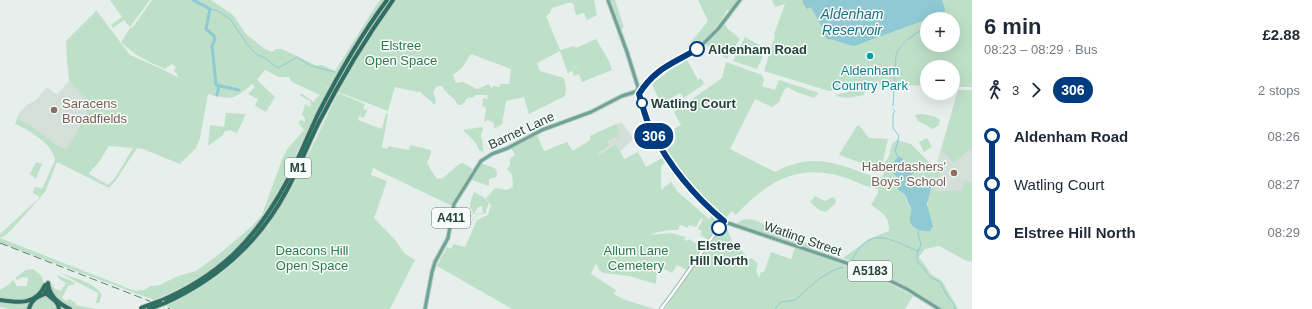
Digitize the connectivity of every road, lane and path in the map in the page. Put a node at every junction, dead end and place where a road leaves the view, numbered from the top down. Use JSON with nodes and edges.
{"nodes":[{"id":1,"x":387,"y":0,"type":"edge"},
{"id":2,"x":393,"y":0,"type":"edge"},
{"id":3,"x":608,"y":0,"type":"edge"},
{"id":4,"x":740,"y":0,"type":"edge"},
{"id":5,"x":650,"y":79,"type":"junction"},
{"id":6,"x":636,"y":82,"type":"junction"},
{"id":7,"x":642,"y":84,"type":"junction"},
{"id":8,"x":638,"y":91,"type":"junction"},
{"id":9,"x":724,"y":221,"type":"junction"},
{"id":10,"x":47,"y":284,"type":"junction"},
{"id":11,"x":46,"y":293,"type":"junction"},
{"id":12,"x":0,"y":300,"type":"edge"},
{"id":13,"x":29,"y":309,"type":"edge"},
{"id":14,"x":59,"y":309,"type":"edge"},
{"id":15,"x":70,"y":309,"type":"edge"},
{"id":16,"x":136,"y":309,"type":"edge"},
{"id":17,"x":149,"y":309,"type":"edge"},
{"id":18,"x":425,"y":309,"type":"edge"},
{"id":19,"x":661,"y":309,"type":"edge"},
{"id":20,"x":939,"y":309,"type":"edge"}],
"edges":[{"from":1,"to":16,"type":"highway","number":"M1","bridge":true},
{"from":2,"to":17,"type":"highway","number":"M1","bridge":true},
{"from":3,"to":6,"type":"main road","number":"A5183"},
{"from":4,"to":5,"type":"main road"},
{"from":5,"to":7,"type":"main road"},
{"from":5,"to":8,"type":"main road"},
{"from":6,"to":7,"type":"main road"},
{"from":6,"to":8,"type":"main road","number":"A5183"},
{"from":7,"to":8,"type":"main road"},
{"from":8,"to":9,"type":"main road","number":"A5183"},
{"from":8,"to":18,"type":"main road","name":"Barnet Lane","number":"A411"},
{"from":9,"to":19,"type":"main road"},
{"from":9,"to":20,"type":"main road","name":"Watling Street","number":"A5183"},
{"from":10,"to":11,"type":"highway"},
{"from":10,"to":12,"type":"highway"},
{"from":10,"to":15,"type":"highway"},
{"from":11,"to":13,"type":"highway"},
{"from":11,"to":14,"type":"highway"}]}
